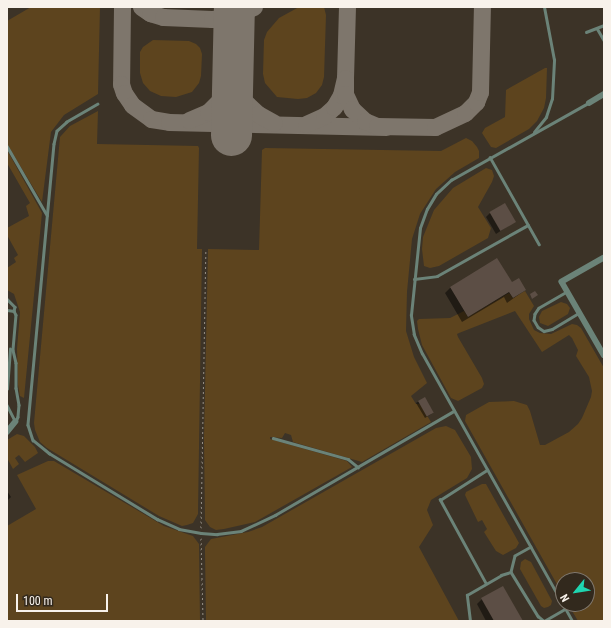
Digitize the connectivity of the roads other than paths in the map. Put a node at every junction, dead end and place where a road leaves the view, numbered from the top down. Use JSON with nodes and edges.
{"nodes":[{"id":1,"x":544,"y":7,"type":"edge"},
{"id":2,"x":604,"y":25,"type":"edge"},
{"id":3,"x":597,"y":28,"type":"junction"},
{"id":4,"x":586,"y":32,"type":"dead end"},
{"id":5,"x":604,"y":40,"type":"edge"},
{"id":6,"x":604,"y":94,"type":"edge"},
{"id":7,"x":589,"y":103,"type":"joint"},
{"id":8,"x":98,"y":104,"type":"dead end"},
{"id":9,"x":532,"y":134,"type":"junction"},
{"id":10,"x":7,"y":146,"type":"edge"},
{"id":11,"x":490,"y":157,"type":"junction"},
{"id":12,"x":47,"y":216,"type":"junction"},
{"id":13,"x":528,"y":225,"type":"junction"},
{"id":14,"x":538,"y":244,"type":"dead end"},
{"id":15,"x":603,"y":260,"type":"edge"},
{"id":16,"x":414,"y":278,"type":"junction"},
{"id":17,"x":567,"y":292,"type":"junction"},
{"id":18,"x":7,"y":299,"type":"edge"},
{"id":19,"x":7,"y":310,"type":"edge"},
{"id":20,"x":14,"y":311,"type":"junction"},
{"id":21,"x":579,"y":313,"type":"junction"},
{"id":22,"x":10,"y":349,"type":"edge"},
{"id":23,"x":604,"y":355,"type":"edge"},
{"id":24,"x":7,"y":389,"type":"edge"},
{"id":25,"x":7,"y":405,"type":"edge"},
{"id":26,"x":454,"y":411,"type":"junction"},
{"id":27,"x":15,"y":422,"type":"junction"},
{"id":28,"x":7,"y":432,"type":"edge"},
{"id":29,"x":273,"y":438,"type":"dead end"},
{"id":30,"x":358,"y":467,"type":"junction"},
{"id":31,"x":487,"y":470,"type":"junction"},
{"id":32,"x":531,"y":547,"type":"junction"},
{"id":33,"x":511,"y":572,"type":"junction"},
{"id":34,"x":486,"y":584,"type":"junction"},
{"id":35,"x":555,"y":590,"type":"edge"},
{"id":36,"x":560,"y":612,"type":"edge"},
{"id":37,"x":568,"y":612,"type":"edge"},
{"id":38,"x":470,"y":621,"type":"edge"},
{"id":39,"x":544,"y":621,"type":"edge"},
{"id":40,"x":572,"y":621,"type":"edge"}],
"edges":[{"from":1,"to":9,"type":"lane"},
{"from":2,"to":3,"type":"lane"},
{"from":3,"to":4,"type":"lane"},
{"from":3,"to":5,"type":"lane"},
{"from":6,"to":7,"type":"street"},
{"from":7,"to":9,"type":"lane"},
{"from":8,"to":12,"type":"lane"},
{"from":9,"to":11,"type":"lane"},
{"from":10,"to":12,"type":"lane"},
{"from":11,"to":13,"type":"lane"},
{"from":11,"to":16,"type":"lane"},
{"from":12,"to":30,"type":"lane"},
{"from":13,"to":14,"type":"lane"},
{"from":13,"to":16,"type":"lane"},
{"from":15,"to":17,"type":"street"},
{"from":16,"to":26,"type":"lane"},
{"from":17,"to":21,"type":"street"},
{"from":17,"to":21,"type":"lane"},
{"from":18,"to":20,"type":"lane"},
{"from":19,"to":20,"type":"lane"},
{"from":20,"to":22,"type":"lane"},
{"from":21,"to":23,"type":"street"},
{"from":22,"to":24,"type":"lane"},
{"from":22,"to":27,"type":"lane"},
{"from":25,"to":27,"type":"lane"},
{"from":26,"to":30,"type":"lane"},
{"from":26,"to":31,"type":"lane"},
{"from":27,"to":28,"type":"street"},
{"from":29,"to":30,"type":"lane"},
{"from":31,"to":32,"type":"lane"},
{"from":31,"to":34,"type":"lane"},
{"from":32,"to":33,"type":"lane"},
{"from":32,"to":35,"type":"lane"},
{"from":33,"to":34,"type":"lane"},
{"from":33,"to":39,"type":"lane"},
{"from":34,"to":38,"type":"lane"},
{"from":36,"to":39,"type":"lane"},
{"from":37,"to":40,"type":"lane"}]}
